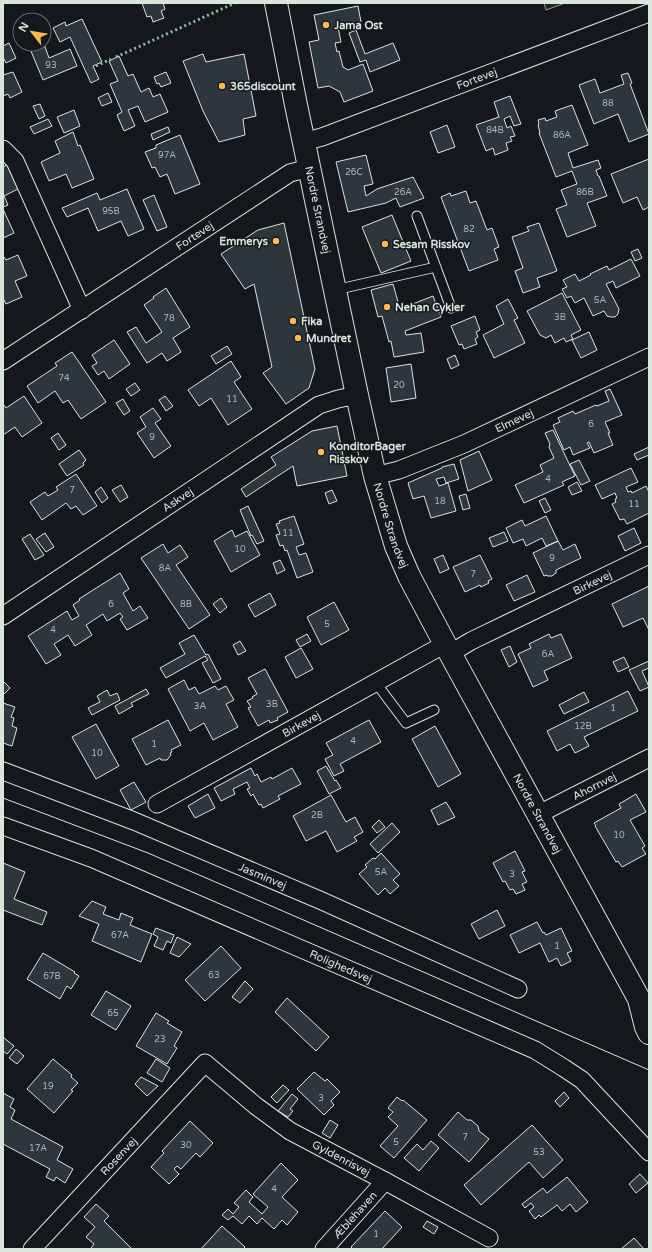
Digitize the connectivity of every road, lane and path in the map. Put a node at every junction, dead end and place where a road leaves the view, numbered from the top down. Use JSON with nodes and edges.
{"nodes":[{"id":1,"x":276,"y":3,"type":"edge"},
{"id":2,"x":649,"y":13,"type":"edge"},
{"id":3,"x":303,"y":142,"type":"junction"},
{"id":4,"x":3,"y":149,"type":"edge"},
{"id":5,"x":309,"y":168,"type":"junction"},
{"id":6,"x":417,"y":216,"type":"dead end"},
{"id":7,"x":436,"y":267,"type":"junction"},
{"id":8,"x":335,"y":290,"type":"junction"},
{"id":9,"x":451,"y":308,"type":"dead end"},
{"id":10,"x":82,"y":310,"type":"junction"},
{"id":11,"x":649,"y":357,"type":"edge"},
{"id":12,"x":3,"y":361,"type":"edge"},
{"id":13,"x":357,"y":395,"type":"junction"},
{"id":14,"x":375,"y":476,"type":"junction"},
{"id":15,"x":649,"y":555,"type":"edge"},
{"id":16,"x":3,"y":616,"type":"edge"},
{"id":17,"x":448,"y":648,"type":"junction"},
{"id":18,"x":376,"y":683,"type":"junction"},
{"id":19,"x":434,"y":710,"type":"dead end"},
{"id":20,"x":649,"y":758,"type":"edge"},
{"id":21,"x":3,"y":771,"type":"edge"},
{"id":22,"x":157,"y":804,"type":"dead end"},
{"id":23,"x":539,"y":814,"type":"junction"},
{"id":24,"x":3,"y":826,"type":"edge"},
{"id":25,"x":518,"y":989,"type":"dead end"},
{"id":26,"x":644,"y":1004,"type":"edge"},
{"id":27,"x":649,"y":1033,"type":"edge"},
{"id":28,"x":205,"y":1063,"type":"joint"},
{"id":29,"x":649,"y":1152,"type":"edge"},
{"id":30,"x":385,"y":1181,"type":"junction"},
{"id":31,"x":489,"y":1238,"type":"dead end"},
{"id":32,"x":32,"y":1249,"type":"edge"},
{"id":33,"x":324,"y":1249,"type":"edge"}],
"edges":[{"from":1,"to":3,"type":"street","name":"Nordre Strandvej"},
{"from":2,"to":3,"type":"street","name":"Fortevej"},
{"from":3,"to":5,"type":"street","name":"Nordre Strandvej"},
{"from":4,"to":10,"type":"street"},
{"from":5,"to":8,"type":"street","name":"Nordre Strandvej"},
{"from":5,"to":10,"type":"street","name":"Fortevej"},
{"from":6,"to":7,"type":"lane"},
{"from":7,"to":8,"type":"lane"},
{"from":7,"to":9,"type":"lane"},
{"from":8,"to":13,"type":"street","name":"Nordre Strandvej"},
{"from":10,"to":12,"type":"street","name":"Fortevej"},
{"from":11,"to":14,"type":"street","name":"Elmevej"},
{"from":13,"to":14,"type":"street","name":"Nordre Strandvej"},
{"from":13,"to":16,"type":"street","name":"Askvej"},
{"from":14,"to":17,"type":"street","name":"Nordre Strandvej"},
{"from":15,"to":17,"type":"street","name":"Birkevej"},
{"from":17,"to":18,"type":"street","name":"Birkevej"},
{"from":17,"to":23,"type":"street","name":"Nordre Strandvej"},
{"from":18,"to":19,"type":"lane"},
{"from":18,"to":22,"type":"street","name":"Birkevej"},
{"from":20,"to":23,"type":"street","name":"Ahornvej"},
{"from":21,"to":25,"type":"street","name":"Jasminvej"},
{"from":23,"to":26,"type":"street","name":"Nordre Strandvej"},
{"from":24,"to":29,"type":"street","name":"Rolighedsvej"},
{"from":26,"to":27,"type":"street","name":"Nordre Strandvej"},
{"from":28,"to":30,"type":"street","name":"Gyldenrisvej"},
{"from":28,"to":32,"type":"street","name":"Rosenvej"},
{"from":30,"to":31,"type":"street","name":"Gyldenrisvej"},
{"from":30,"to":33,"type":"street","name":"Æblehaven"}]}
